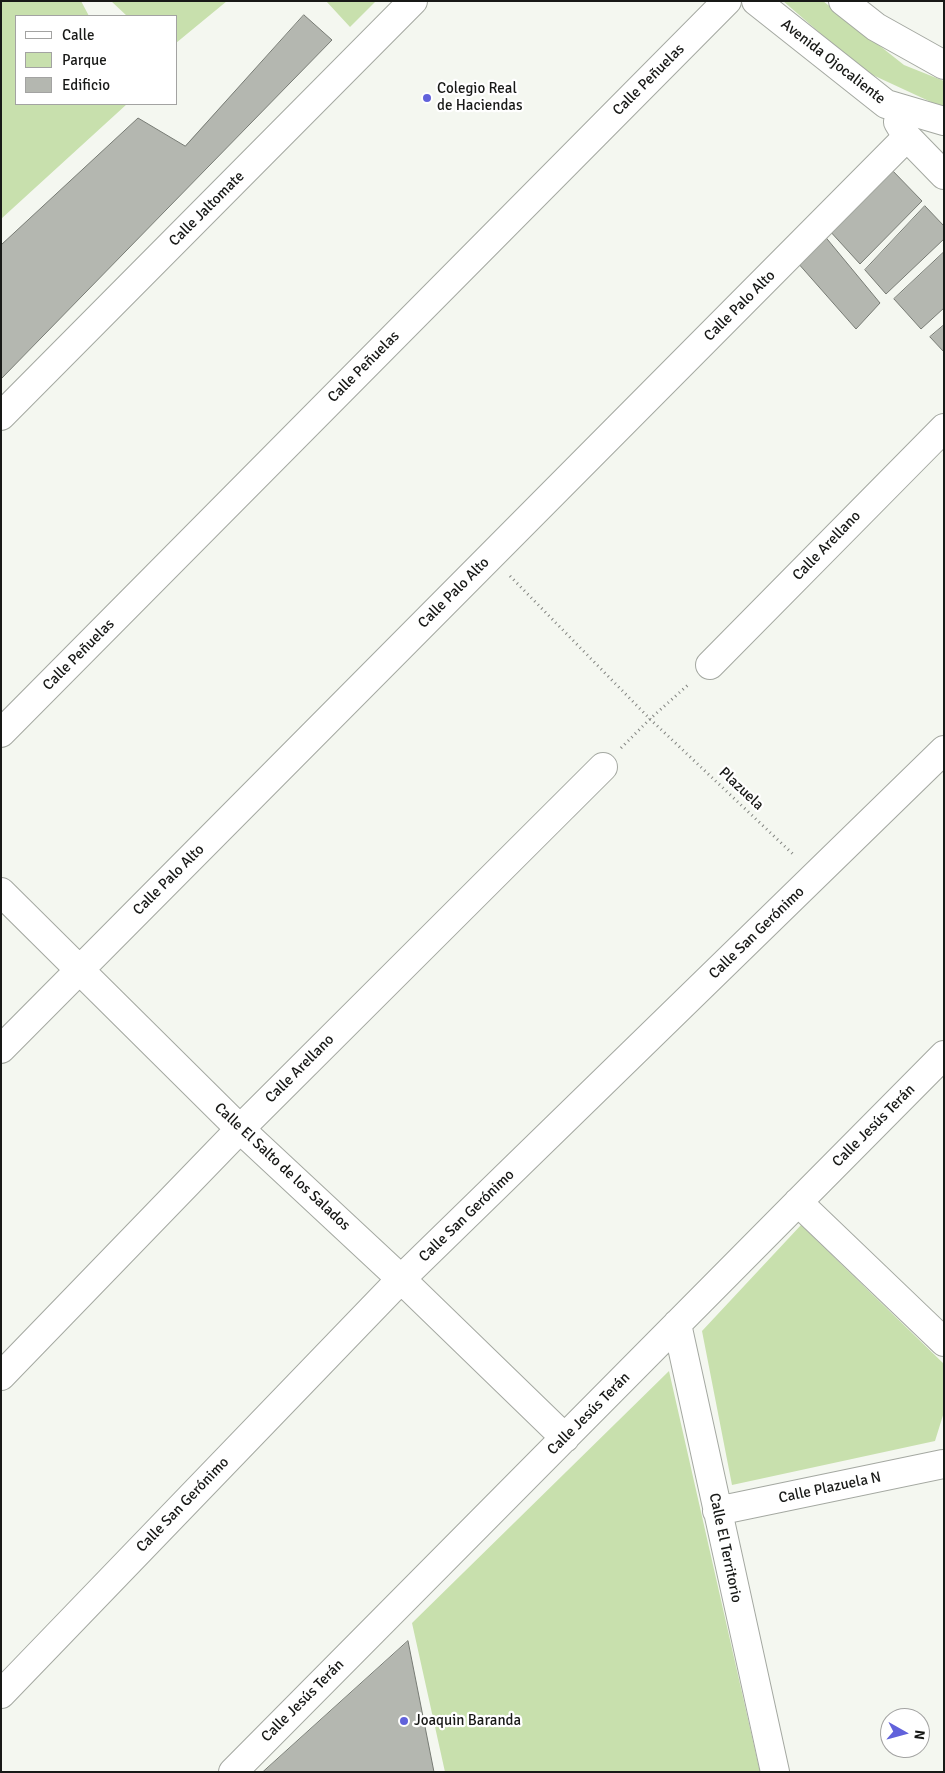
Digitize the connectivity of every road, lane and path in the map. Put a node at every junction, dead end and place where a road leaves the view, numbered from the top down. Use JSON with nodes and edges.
{"nodes":[{"id":1,"x":412,"y":1,"type":"edge"},
{"id":2,"x":727,"y":1,"type":"edge"},
{"id":3,"x":756,"y":1,"type":"edge"},
{"id":4,"x":843,"y":1,"type":"edge"},
{"id":5,"x":944,"y":65,"type":"edge"},
{"id":6,"x":886,"y":104,"type":"junction"},
{"id":7,"x":944,"y":121,"type":"edge"},
{"id":8,"x":907,"y":137,"type":"junction"},
{"id":9,"x":944,"y":175,"type":"edge"},
{"id":10,"x":1,"y":416,"type":"edge"},
{"id":11,"x":944,"y":428,"type":"edge"},
{"id":12,"x":491,"y":556,"type":"junction"},
{"id":13,"x":710,"y":665,"type":"joint"},
{"id":14,"x":650,"y":720,"type":"junction"},
{"id":15,"x":1,"y":733,"type":"edge"},
{"id":16,"x":944,"y":750,"type":"edge"},
{"id":17,"x":603,"y":767,"type":"joint"},
{"id":18,"x":816,"y":875,"type":"junction"},
{"id":19,"x":1,"y":892,"type":"edge"},
{"id":20,"x":80,"y":970,"type":"junction"},
{"id":21,"x":1,"y":1049,"type":"edge"},
{"id":22,"x":944,"y":1055,"type":"edge"},
{"id":23,"x":240,"y":1129,"type":"junction"},
{"id":24,"x":798,"y":1202,"type":"junction"},
{"id":25,"x":402,"y":1279,"type":"junction"},
{"id":26,"x":677,"y":1324,"type":"junction"},
{"id":27,"x":944,"y":1342,"type":"edge"},
{"id":28,"x":1,"y":1376,"type":"edge"},
{"id":29,"x":565,"y":1438,"type":"junction"},
{"id":30,"x":943,"y":1465,"type":"edge"},
{"id":31,"x":717,"y":1511,"type":"junction"},
{"id":32,"x":1,"y":1694,"type":"edge"},
{"id":33,"x":233,"y":1772,"type":"edge"},
{"id":34,"x":774,"y":1772,"type":"edge"}],
"edges":[{"from":1,"to":10,"type":"street","name":"Calle Jaltomate"},
{"from":2,"to":15,"type":"street","name":"Calle Peñuelas"},
{"from":3,"to":6,"type":"street","name":"Avenida Ojocaliente"},
{"from":4,"to":5,"type":"street"},
{"from":6,"to":7,"type":"street","name":"Avenida Ojocaliente"},
{"from":6,"to":8,"type":"street"},
{"from":8,"to":9,"type":"street"},
{"from":8,"to":12,"type":"street","name":"Calle Palo Alto"},
{"from":11,"to":13,"type":"street","name":"Calle Arellano"},
{"from":12,"to":14,"type":"path","name":"Plazuela"},
{"from":12,"to":20,"type":"street","name":"Calle Palo Alto"},
{"from":13,"to":14,"type":"path"},
{"from":14,"to":17,"type":"path"},
{"from":14,"to":18,"type":"path","name":"Plazuela"},
{"from":16,"to":18,"type":"street","name":"Calle San Gerónimo"},
{"from":17,"to":23,"type":"street","name":"Calle Arellano"},
{"from":18,"to":25,"type":"street","name":"Calle San Gerónimo"},
{"from":19,"to":20,"type":"street","name":"Calle El Salto de los Salados"},
{"from":20,"to":21,"type":"street","name":"Calle Palo Alto"},
{"from":20,"to":23,"type":"street","name":"Calle El Salto de los Salados"},
{"from":22,"to":24,"type":"street","name":"Calle Jesús Terán"},
{"from":23,"to":25,"type":"street","name":"Calle El Salto de los Salados"},
{"from":23,"to":28,"type":"street","name":"Calle Arellano"},
{"from":24,"to":26,"type":"street","name":"Calle Jesús Terán"},
{"from":24,"to":27,"type":"street"},
{"from":25,"to":29,"type":"street","name":"Calle El Salto de los Salados"},
{"from":25,"to":32,"type":"street","name":"Calle San Gerónimo"},
{"from":26,"to":29,"type":"street","name":"Calle Jesús Terán"},
{"from":26,"to":31,"type":"street","name":"Calle El Territorio"},
{"from":29,"to":33,"type":"street","name":"Calle Jesús Terán"},
{"from":30,"to":31,"type":"street","name":"Calle Plazuela N"},
{"from":31,"to":34,"type":"street","name":"Calle El Territorio"}]}
